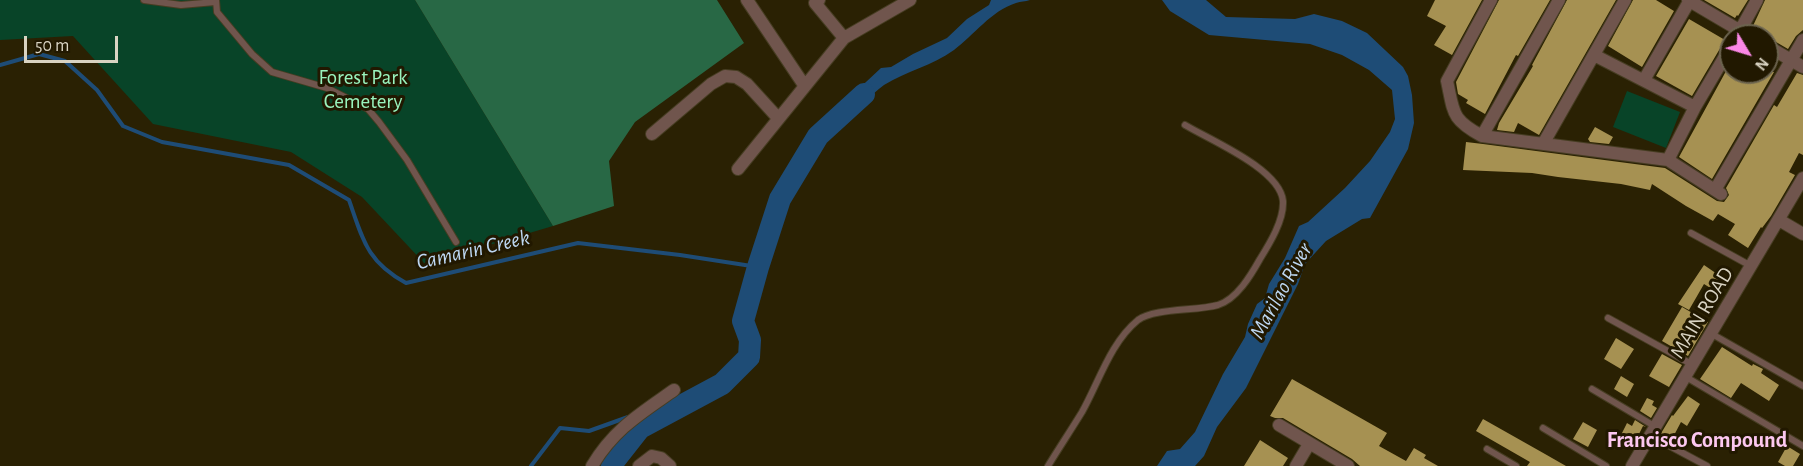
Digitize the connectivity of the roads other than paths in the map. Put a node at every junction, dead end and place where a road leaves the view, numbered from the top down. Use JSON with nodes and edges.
{"nodes":[{"id":1,"x":144,"y":0,"type":"edge"},
{"id":2,"x":819,"y":0,"type":"edge"},
{"id":3,"x":910,"y":0,"type":"edge"},
{"id":4,"x":1491,"y":0,"type":"edge"},
{"id":5,"x":1559,"y":0,"type":"edge"},
{"id":6,"x":1625,"y":0,"type":"edge"},
{"id":7,"x":1689,"y":0,"type":"edge"},
{"id":8,"x":1757,"y":0,"type":"edge"},
{"id":9,"x":215,"y":1,"type":"edge"},
{"id":10,"x":748,"y":1,"type":"edge"},
{"id":11,"x":1726,"y":24,"type":"edge"},
{"id":12,"x":1746,"y":24,"type":"edge"},
{"id":13,"x":844,"y":38,"type":"junction"},
{"id":14,"x":1803,"y":40,"type":"edge"},
{"id":15,"x":1779,"y":53,"type":"edge"},
{"id":16,"x":1594,"y":55,"type":"junction"},
{"id":17,"x":1791,"y":60,"type":"junction"},
{"id":18,"x":1719,"y":67,"type":"edge"},
{"id":19,"x":1803,"y":67,"type":"edge"},
{"id":20,"x":1644,"y":80,"type":"junction"},
{"id":21,"x":804,"y":85,"type":"junction"},
{"id":22,"x":1695,"y":108,"type":"junction"},
{"id":23,"x":777,"y":118,"type":"junction"},
{"id":24,"x":1185,"y":125,"type":"dead end"},
{"id":25,"x":652,"y":134,"type":"dead end"},
{"id":26,"x":1482,"y":136,"type":"junction"},
{"id":27,"x":1544,"y":144,"type":"junction"},
{"id":28,"x":1668,"y":160,"type":"junction"},
{"id":29,"x":738,"y":169,"type":"dead end"},
{"id":30,"x":1803,"y":178,"type":"edge"},
{"id":31,"x":1779,"y":219,"type":"junction"},
{"id":32,"x":1691,"y":233,"type":"dead end"},
{"id":33,"x":1803,"y":234,"type":"edge"},
{"id":34,"x":456,"y":242,"type":"dead end"},
{"id":35,"x":1751,"y":267,"type":"junction"},
{"id":36,"x":1608,"y":318,"type":"dead end"},
{"id":37,"x":1712,"y":334,"type":"junction"},
{"id":38,"x":1693,"y":365,"type":"junction"},
{"id":39,"x":1686,"y":377,"type":"junction"},
{"id":40,"x":1803,"y":386,"type":"edge"},
{"id":41,"x":1592,"y":389,"type":"dead end"},
{"id":42,"x":674,"y":390,"type":"dead end"},
{"id":43,"x":1279,"y":425,"type":"dead end"},
{"id":44,"x":1543,"y":428,"type":"dead end"},
{"id":45,"x":1653,"y":431,"type":"junction"},
{"id":46,"x":1310,"y":444,"type":"junction"},
{"id":47,"x":1803,"y":446,"type":"edge"},
{"id":48,"x":1486,"y":449,"type":"dead end"},
{"id":49,"x":592,"y":466,"type":"edge"},
{"id":50,"x":639,"y":466,"type":"edge"},
{"id":51,"x":670,"y":466,"type":"edge"},
{"id":52,"x":1048,"y":466,"type":"edge"},
{"id":53,"x":1296,"y":466,"type":"edge"},
{"id":54,"x":1348,"y":466,"type":"edge"},
{"id":55,"x":1516,"y":466,"type":"edge"},
{"id":56,"x":1606,"y":466,"type":"edge"},
{"id":57,"x":1632,"y":466,"type":"edge"},
{"id":58,"x":1707,"y":466,"type":"edge"}],
"edges":[{"from":1,"to":9,"type":"lane"},
{"from":2,"to":13,"type":"street"},
{"from":3,"to":13,"type":"street"},
{"from":4,"to":26,"type":"street"},
{"from":5,"to":26,"type":"street"},
{"from":6,"to":16,"type":"street"},
{"from":7,"to":11,"type":"street"},
{"from":7,"to":20,"type":"street"},
{"from":8,"to":12,"type":"street"},
{"from":9,"to":34,"type":"lane"},
{"from":10,"to":21,"type":"street"},
{"from":13,"to":21,"type":"street"},
{"from":14,"to":17,"type":"street"},
{"from":15,"to":17,"type":"street"},
{"from":16,"to":20,"type":"street"},
{"from":16,"to":27,"type":"street"},
{"from":17,"to":19,"type":"street"},
{"from":17,"to":28,"type":"street"},
{"from":18,"to":22,"type":"street"},
{"from":20,"to":22,"type":"street"},
{"from":21,"to":23,"type":"street"},
{"from":22,"to":28,"type":"street"},
{"from":23,"to":25,"type":"street"},
{"from":23,"to":29,"type":"street"},
{"from":24,"to":52,"type":"lane"},
{"from":26,"to":27,"type":"street"},
{"from":27,"to":28,"type":"street"},
{"from":30,"to":31,"type":"street","name":"MAIN ROAD"},
{"from":31,"to":33,"type":"street"},
{"from":31,"to":35,"type":"street","name":"MAIN ROAD"},
{"from":32,"to":35,"type":"lane"},
{"from":35,"to":37,"type":"street","name":"MAIN ROAD"},
{"from":36,"to":38,"type":"lane"},
{"from":37,"to":38,"type":"street","name":"MAIN ROAD"},
{"from":37,"to":40,"type":"lane"},
{"from":38,"to":39,"type":"street","name":"MAIN ROAD"},
{"from":39,"to":45,"type":"street","name":"MAIN ROAD"},
{"from":39,"to":47,"type":"lane"},
{"from":41,"to":45,"type":"lane"},
{"from":42,"to":49,"type":"street"},
{"from":43,"to":46,"type":"street"},
{"from":44,"to":56,"type":"lane"},
{"from":45,"to":57,"type":"street","name":"MAIN ROAD"},
{"from":45,"to":58,"type":"lane"},
{"from":46,"to":53,"type":"street"},
{"from":46,"to":54,"type":"street"},
{"from":48,"to":55,"type":"lane"},
{"from":50,"to":51,"type":"street"}]}
